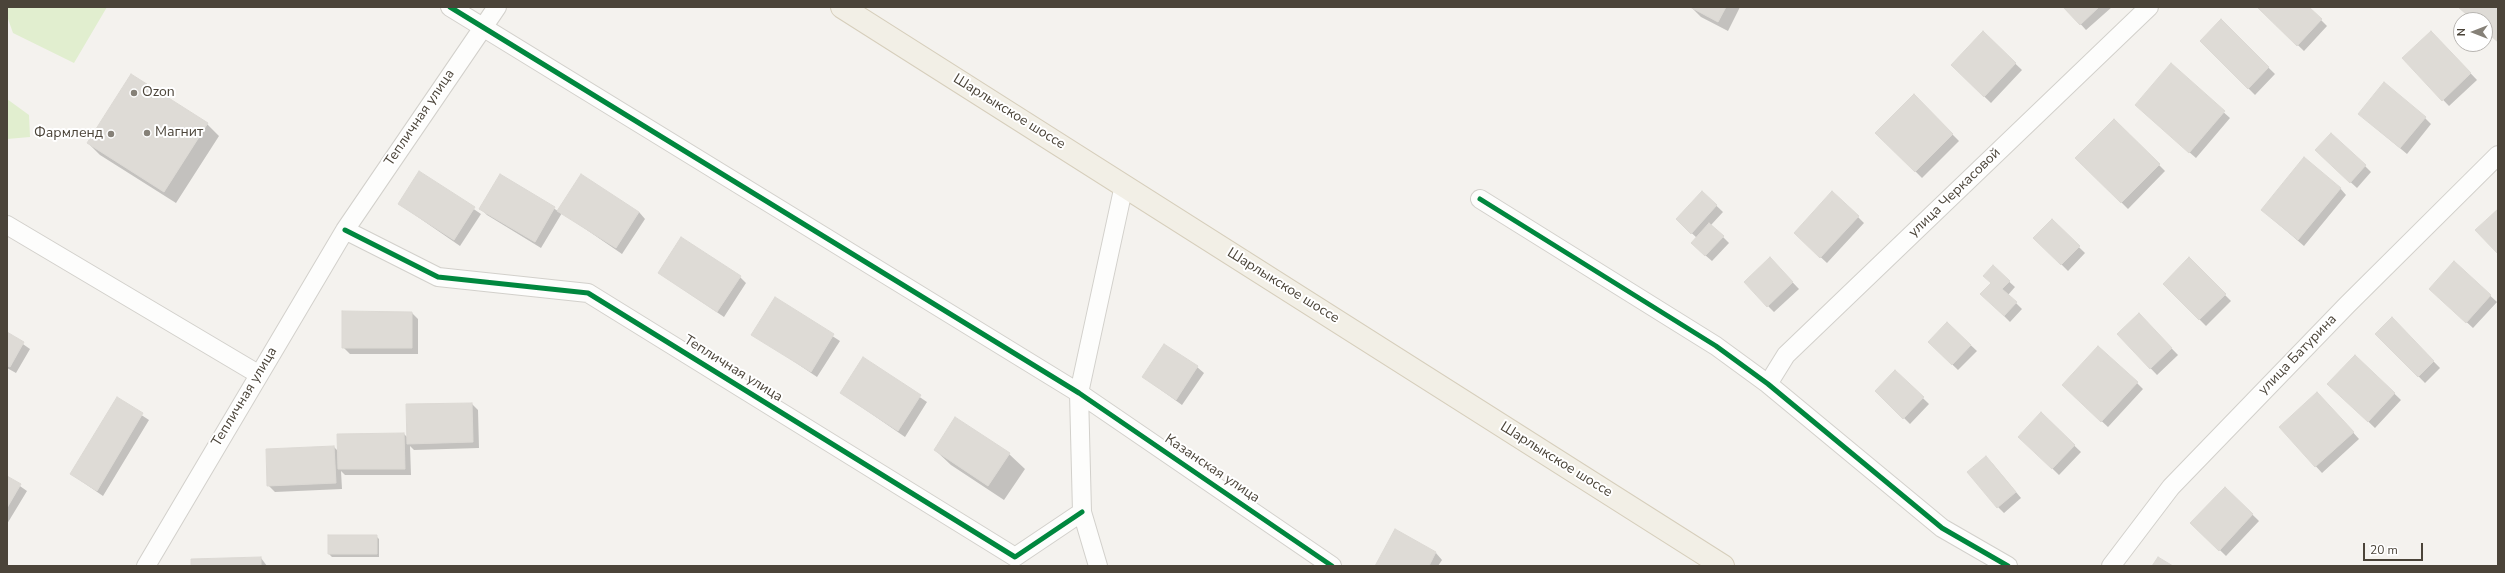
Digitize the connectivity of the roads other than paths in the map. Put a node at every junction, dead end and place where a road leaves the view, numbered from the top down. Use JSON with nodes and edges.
{"nodes":[{"id":1,"x":450,"y":7,"type":"edge"},
{"id":2,"x":497,"y":7,"type":"edge"},
{"id":3,"x":842,"y":7,"type":"edge"},
{"id":4,"x":2149,"y":7,"type":"edge"},
{"id":5,"x":481,"y":26,"type":"junction"},
{"id":6,"x":2498,"y":155,"type":"edge"},
{"id":7,"x":1124,"y":185,"type":"junction"},
{"id":8,"x":1480,"y":199,"type":"dead end"},
{"id":9,"x":7,"y":225,"type":"edge"},
{"id":10,"x":345,"y":230,"type":"junction"},
{"id":11,"x":258,"y":374,"type":"junction"},
{"id":12,"x":1768,"y":384,"type":"junction"},
{"id":13,"x":1079,"y":393,"type":"junction"},
{"id":14,"x":1082,"y":512,"type":"junction"},
{"id":15,"x":1014,"y":561,"type":"edge"},
{"id":16,"x":146,"y":566,"type":"edge"},
{"id":17,"x":1098,"y":566,"type":"edge"},
{"id":18,"x":1332,"y":566,"type":"edge"},
{"id":19,"x":1723,"y":566,"type":"edge"},
{"id":20,"x":2008,"y":566,"type":"edge"},
{"id":21,"x":2111,"y":566,"type":"edge"}],
"edges":[{"from":1,"to":5,"type":"street","name":"Казанская улица"},
{"from":2,"to":5,"type":"street","name":"Тепличная улица"},
{"from":3,"to":7,"type":"main road","name":"Шарлыкское шоссе"},
{"from":4,"to":12,"type":"street","name":"улица Черкасовой"},
{"from":5,"to":10,"type":"street","name":"Тепличная улица"},
{"from":5,"to":13,"type":"street","name":"Казанская улица"},
{"from":6,"to":21,"type":"street","name":"улица Батурина"},
{"from":7,"to":13,"type":"street"},
{"from":7,"to":19,"type":"main road","name":"Шарлыкское шоссе"},
{"from":8,"to":12,"type":"street"},
{"from":9,"to":11,"type":"street"},
{"from":10,"to":11,"type":"street","name":"Тепличная улица"},
{"from":10,"to":15,"type":"street","name":"Тепличная улица"},
{"from":11,"to":16,"type":"street","name":"Тепличная улица"},
{"from":12,"to":20,"type":"street"},
{"from":13,"to":14,"type":"street"},
{"from":13,"to":18,"type":"street","name":"Казанская улица"},
{"from":14,"to":15,"type":"street","name":"Тепличная улица"},
{"from":14,"to":17,"type":"street"}]}
